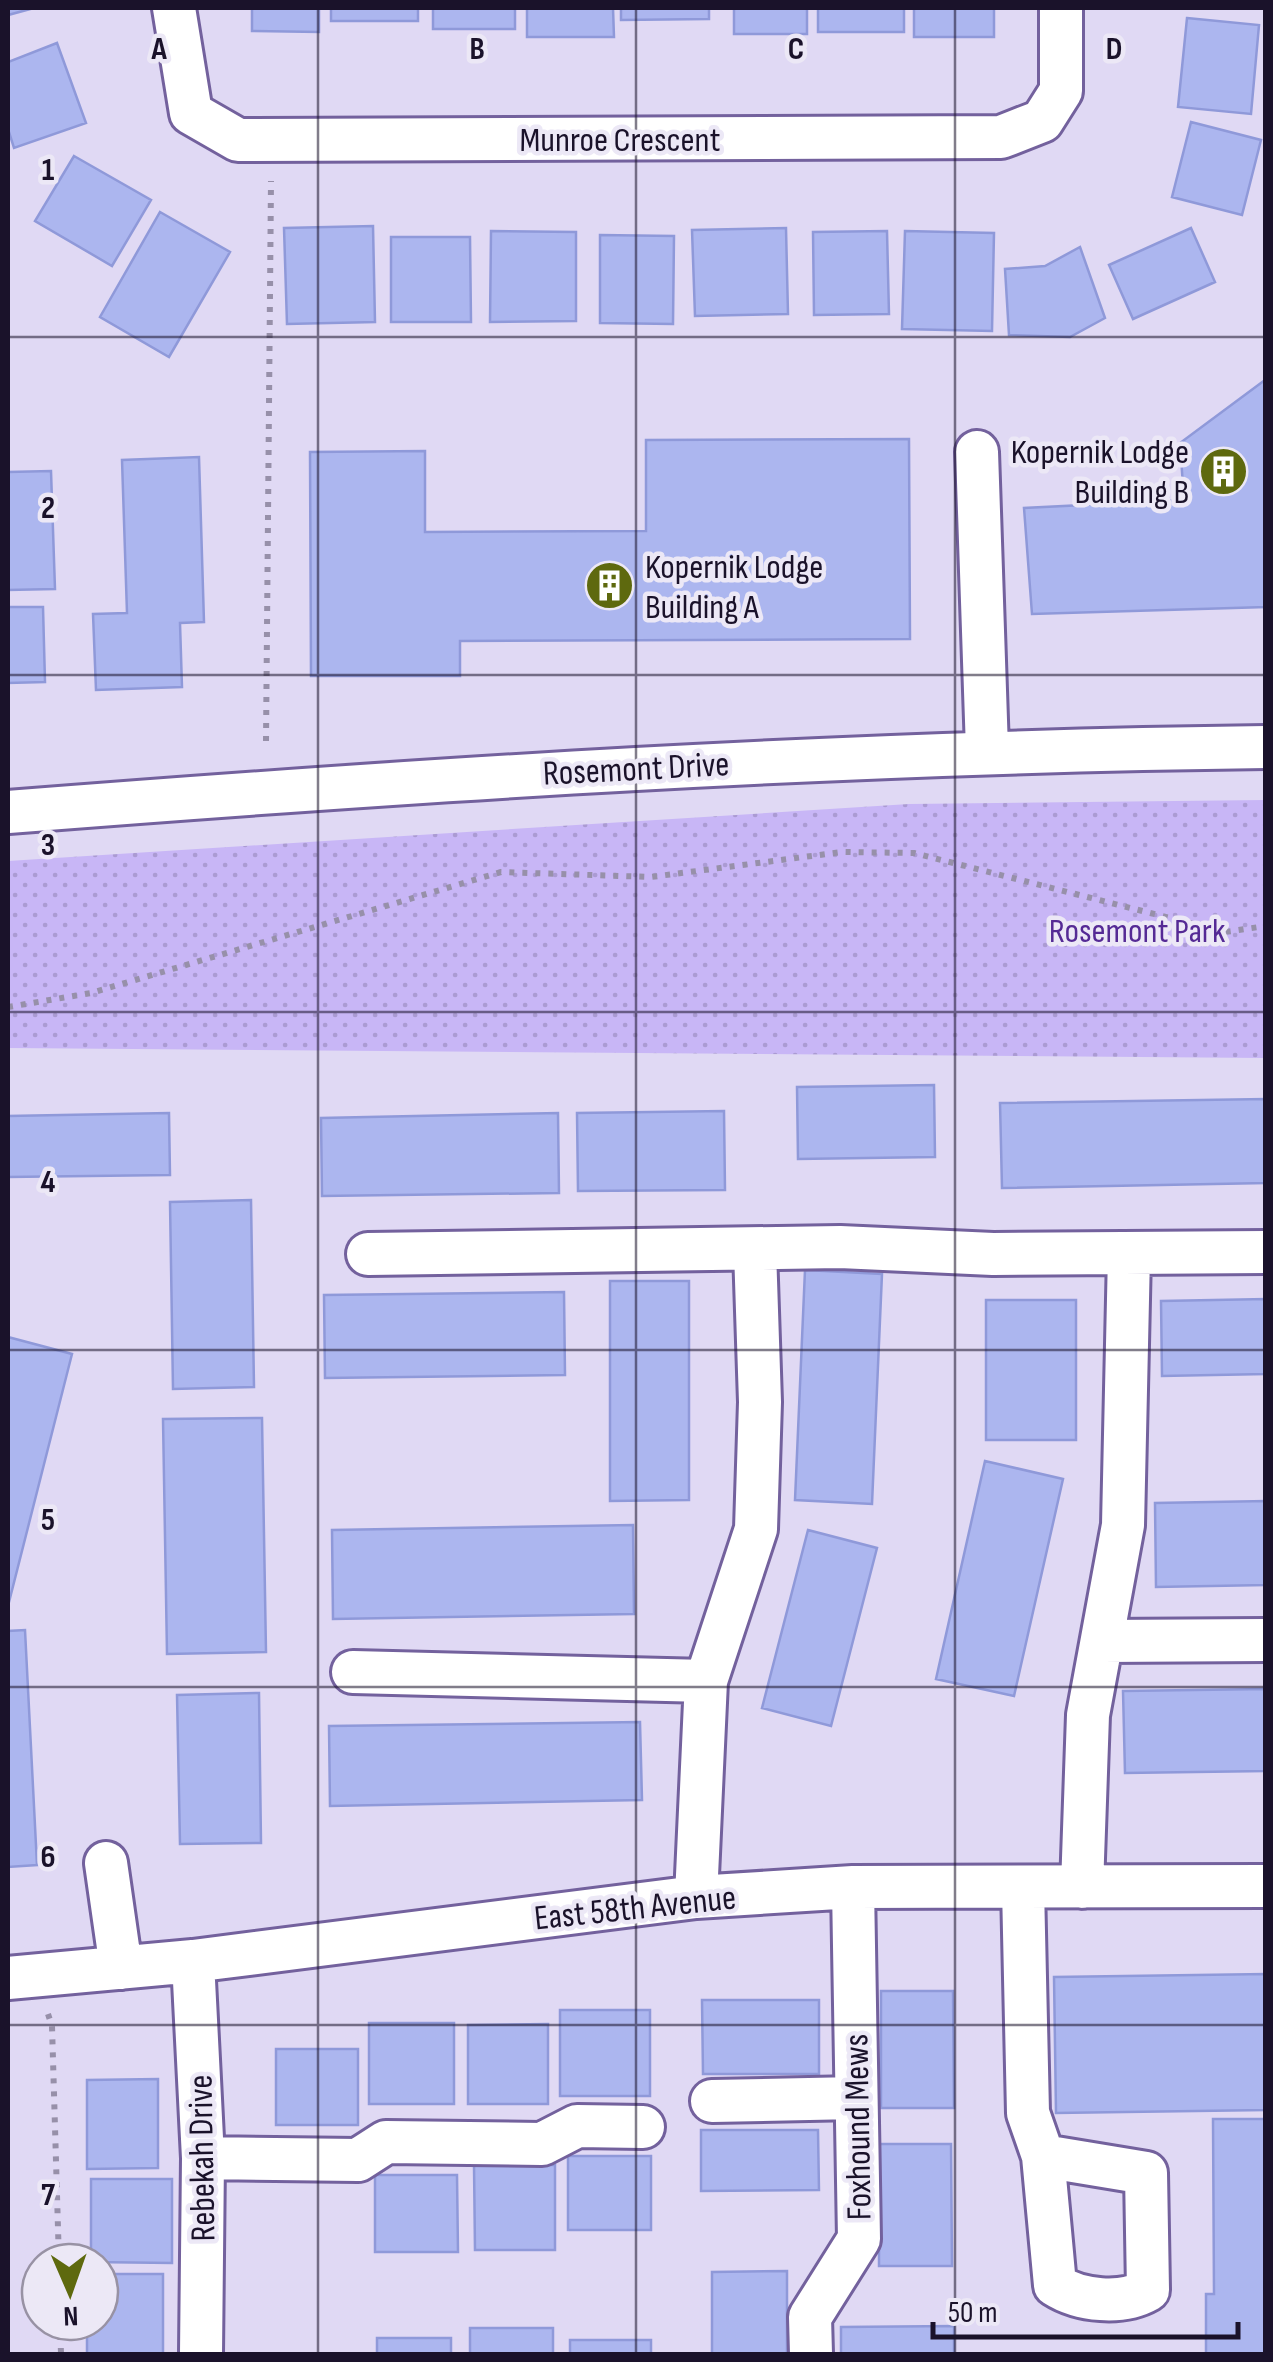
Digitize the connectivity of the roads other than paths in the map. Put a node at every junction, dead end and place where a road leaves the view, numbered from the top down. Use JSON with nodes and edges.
{"nodes":[{"id":1,"x":174,"y":8,"type":"edge"},
{"id":2,"x":1061,"y":8,"type":"edge"},
{"id":3,"x":977,"y":452,"type":"dead end"},
{"id":4,"x":1266,"y":747,"type":"edge"},
{"id":5,"x":987,"y":750,"type":"junction"},
{"id":6,"x":8,"y":812,"type":"edge"},
{"id":7,"x":755,"y":1250,"type":"junction"},
{"id":8,"x":1266,"y":1252,"type":"edge"},
{"id":9,"x":368,"y":1254,"type":"dead end"},
{"id":10,"x":1129,"y":1254,"type":"junction"},
{"id":11,"x":1266,"y":1640,"type":"edge"},
{"id":12,"x":1102,"y":1641,"type":"junction"},
{"id":13,"x":353,"y":1672,"type":"dead end"},
{"id":14,"x":706,"y":1681,"type":"junction"},
{"id":15,"x":106,"y":1863,"type":"dead end"},
{"id":16,"x":852,"y":1886,"type":"junction"},
{"id":17,"x":1266,"y":1886,"type":"edge"},
{"id":18,"x":1023,"y":1887,"type":"junction"},
{"id":19,"x":1082,"y":1888,"type":"junction"},
{"id":20,"x":696,"y":1898,"type":"junction"},
{"id":21,"x":194,"y":1961,"type":"junction"},
{"id":22,"x":121,"y":1968,"type":"junction"},
{"id":23,"x":8,"y":1978,"type":"edge"},
{"id":24,"x":856,"y":2098,"type":"junction"},
{"id":25,"x":712,"y":2101,"type":"dead end"},
{"id":26,"x":644,"y":2127,"type":"dead end"},
{"id":27,"x":1043,"y":2156,"type":"dead end"},
{"id":28,"x":203,"y":2158,"type":"junction"},
{"id":29,"x":201,"y":2339,"type":"edge"},
{"id":30,"x":232,"y":2354,"type":"edge"},
{"id":31,"x":811,"y":2354,"type":"edge"}],
"edges":[{"from":1,"to":2,"type":"street","name":"Munroe Crescent"},
{"from":3,"to":5,"type":"street"},
{"from":4,"to":5,"type":"street","name":"Rosemont Drive"},
{"from":5,"to":6,"type":"street","name":"Rosemont Drive"},
{"from":7,"to":9,"type":"street"},
{"from":7,"to":10,"type":"street"},
{"from":7,"to":14,"type":"street"},
{"from":8,"to":10,"type":"street"},
{"from":10,"to":12,"type":"street"},
{"from":11,"to":12,"type":"street"},
{"from":12,"to":19,"type":"street"},
{"from":13,"to":14,"type":"street"},
{"from":14,"to":20,"type":"street"},
{"from":15,"to":22,"type":"street"},
{"from":16,"to":18,"type":"street","name":"East 58th Avenue"},
{"from":16,"to":20,"type":"street","name":"East 58th Avenue"},
{"from":16,"to":24,"type":"street","name":"Foxhound Mews"},
{"from":17,"to":19,"type":"street","name":"East 58th Avenue"},
{"from":18,"to":19,"type":"street","name":"East 58th Avenue"},
{"from":18,"to":27,"type":"street"},
{"from":20,"to":21,"type":"street","name":"East 58th Avenue"},
{"from":21,"to":22,"type":"street","name":"East 58th Avenue"},
{"from":21,"to":28,"type":"street","name":"Rebekah Drive"},
{"from":22,"to":23,"type":"street","name":"East 58th Avenue"},
{"from":24,"to":25,"type":"street"},
{"from":24,"to":31,"type":"street","name":"Foxhound Mews"},
{"from":26,"to":28,"type":"street"},
{"from":28,"to":29,"type":"street","name":"Rebekah Drive"},
{"from":29,"to":30,"type":"street"}]}
